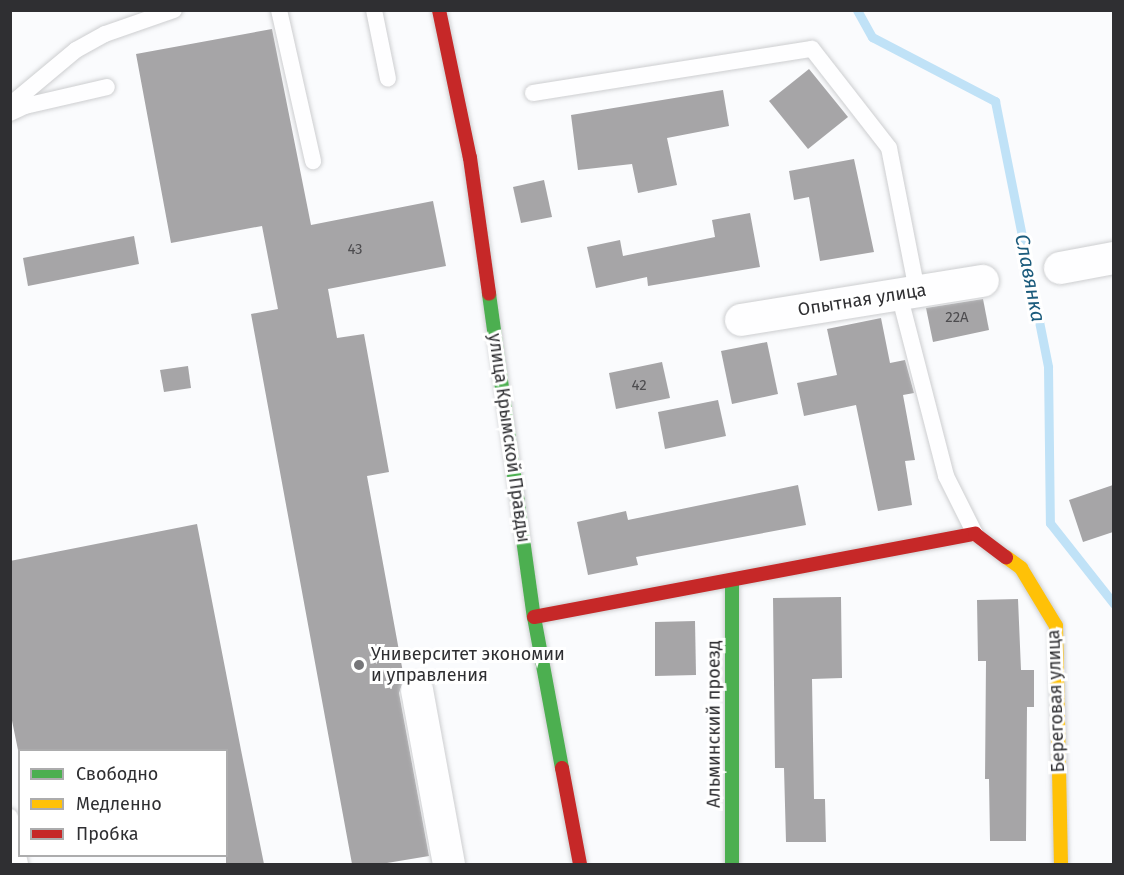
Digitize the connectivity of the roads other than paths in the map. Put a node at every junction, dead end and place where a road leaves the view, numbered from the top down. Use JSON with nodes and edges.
{"nodes":[{"id":1,"x":174,"y":10,"type":"edge"},
{"id":2,"x":279,"y":10,"type":"edge"},
{"id":3,"x":374,"y":10,"type":"edge"},
{"id":4,"x":439,"y":10,"type":"edge"},
{"id":5,"x":388,"y":79,"type":"dead end"},
{"id":6,"x":107,"y":87,"type":"dead end"},
{"id":7,"x":533,"y":93,"type":"dead end"},
{"id":8,"x":10,"y":105,"type":"edge"},
{"id":9,"x":10,"y":113,"type":"edge"},
{"id":10,"x":313,"y":161,"type":"dead end"},
{"id":11,"x":1113,"y":258,"type":"edge"},
{"id":12,"x":1060,"y":268,"type":"dead end"},
{"id":13,"x":983,"y":281,"type":"dead end"},
{"id":14,"x":908,"y":293,"type":"junction"},
{"id":15,"x":741,"y":320,"type":"dead end"},
{"id":16,"x":975,"y":534,"type":"junction"},
{"id":17,"x":732,"y":583,"type":"junction"},
{"id":18,"x":534,"y":616,"type":"junction"},
{"id":19,"x":417,"y":690,"type":"dead end"},
{"id":20,"x":10,"y":817,"type":"edge"},
{"id":21,"x":18,"y":855,"type":"edge"},
{"id":22,"x":449,"y":864,"type":"edge"},
{"id":23,"x":580,"y":864,"type":"edge"},
{"id":24,"x":732,"y":864,"type":"edge"},
{"id":25,"x":1061,"y":864,"type":"edge"}],
"edges":[{"from":1,"to":8,"type":"lane"},
{"from":2,"to":10,"type":"lane"},
{"from":3,"to":5,"type":"lane"},
{"from":4,"to":18,"type":"street","name":"улица Крымской Правды"},
{"from":6,"to":9,"type":"lane"},
{"from":7,"to":14,"type":"lane","name":"Береговая улица"},
{"from":11,"to":12,"type":"street"},
{"from":13,"to":14,"type":"street","name":"Опытная улица"},
{"from":14,"to":15,"type":"street","name":"Опытная улица"},
{"from":14,"to":16,"type":"lane","name":"Береговая улица"},
{"from":16,"to":17,"type":"street"},
{"from":16,"to":25,"type":"street","name":"Береговая улица"},
{"from":17,"to":18,"type":"street"},
{"from":17,"to":24,"type":"street","name":"Альминский проезд"},
{"from":18,"to":23,"type":"street","name":"улица Крымской Правды"},
{"from":19,"to":22,"type":"street"},
{"from":20,"to":21,"type":"lane"}]}
